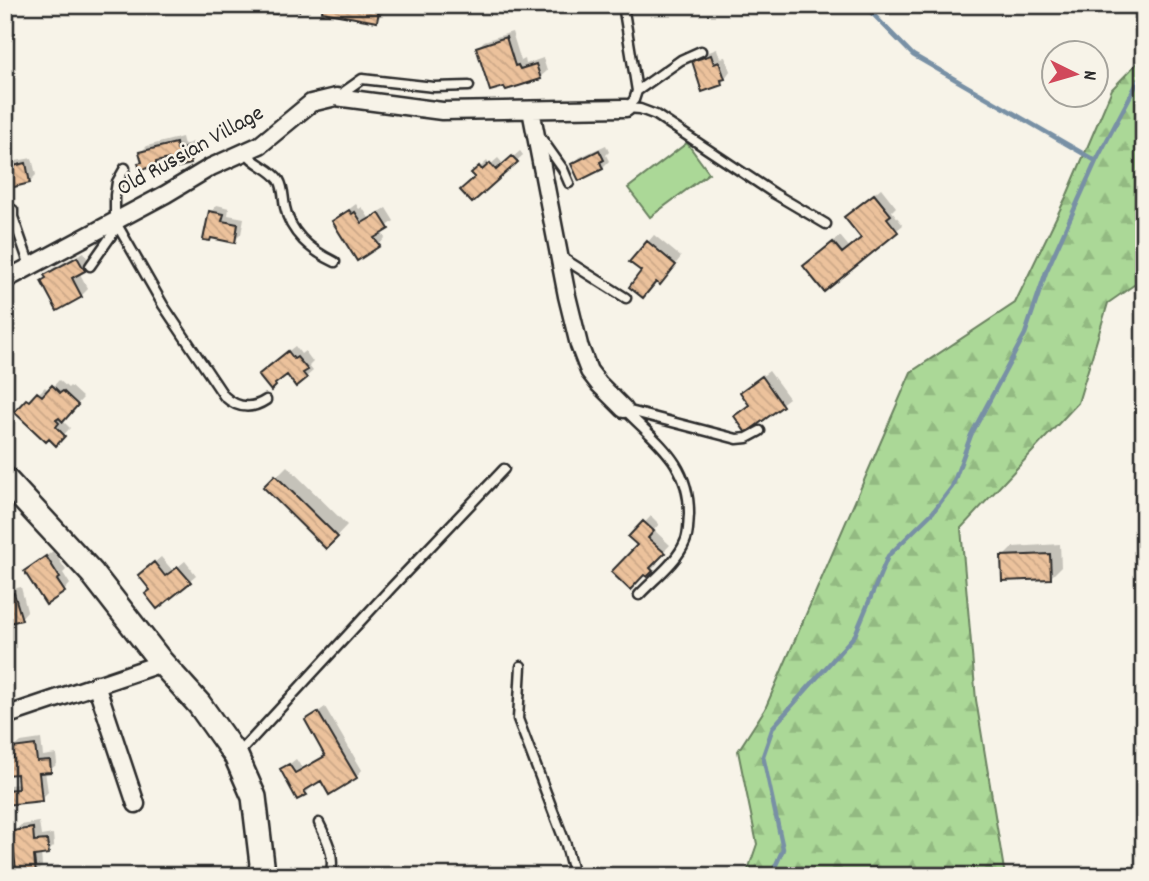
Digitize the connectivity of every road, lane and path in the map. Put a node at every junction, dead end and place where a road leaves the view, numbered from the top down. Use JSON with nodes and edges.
{"nodes":[{"id":1,"x":623,"y":5,"type":"edge"},
{"id":2,"x":701,"y":51,"type":"dead end"},
{"id":3,"x":469,"y":86,"type":"dead end"},
{"id":4,"x":637,"y":90,"type":"junction"},
{"id":5,"x":341,"y":98,"type":"junction"},
{"id":6,"x":626,"y":108,"type":"junction"},
{"id":7,"x":531,"y":110,"type":"junction"},
{"id":8,"x":536,"y":136,"type":"junction"},
{"id":9,"x":246,"y":152,"type":"junction"},
{"id":10,"x":125,"y":168,"type":"dead end"},
{"id":11,"x":569,"y":183,"type":"dead end"},
{"id":12,"x":13,"y":209,"type":"dead end"},
{"id":13,"x":116,"y":223,"type":"junction"},
{"id":14,"x":825,"y":225,"type":"dead end"},
{"id":15,"x":559,"y":256,"type":"junction"},
{"id":16,"x":335,"y":262,"type":"dead end"},
{"id":17,"x":30,"y":266,"type":"junction"},
{"id":18,"x":90,"y":266,"type":"dead end"},
{"id":19,"x":5,"y":280,"type":"edge"},
{"id":20,"x":626,"y":298,"type":"dead end"},
{"id":21,"x":266,"y":400,"type":"dead end"},
{"id":22,"x":624,"y":410,"type":"junction"},
{"id":23,"x":760,"y":431,"type":"dead end"},
{"id":24,"x":504,"y":469,"type":"dead end"},
{"id":25,"x":5,"y":479,"type":"edge"},
{"id":26,"x":639,"y":595,"type":"dead end"},
{"id":27,"x":162,"y":663,"type":"junction"},
{"id":28,"x":521,"y":666,"type":"dead end"},
{"id":29,"x":96,"y":684,"type":"junction"},
{"id":30,"x":5,"y":716,"type":"edge"},
{"id":31,"x":236,"y":757,"type":"junction"},
{"id":32,"x":136,"y":804,"type":"dead end"},
{"id":33,"x":319,"y":823,"type":"dead end"},
{"id":34,"x":260,"y":876,"type":"edge"},
{"id":35,"x":330,"y":876,"type":"edge"},
{"id":36,"x":574,"y":876,"type":"edge"}],
"edges":[{"from":1,"to":4,"type":"lane"},
{"from":2,"to":4,"type":"lane"},
{"from":3,"to":5,"type":"lane"},
{"from":4,"to":6,"type":"lane"},
{"from":5,"to":7,"type":"street","name":"Old Russian Village"},
{"from":5,"to":9,"type":"street","name":"Old Russian Village"},
{"from":6,"to":7,"type":"street","name":"Old Russian Village"},
{"from":6,"to":14,"type":"lane"},
{"from":7,"to":8,"type":"street"},
{"from":8,"to":11,"type":"lane"},
{"from":8,"to":15,"type":"street"},
{"from":9,"to":13,"type":"street","name":"Old Russian Village"},
{"from":9,"to":16,"type":"lane"},
{"from":10,"to":13,"type":"lane"},
{"from":12,"to":17,"type":"lane"},
{"from":13,"to":17,"type":"street","name":"Old Russian Village"},
{"from":13,"to":18,"type":"lane"},
{"from":13,"to":21,"type":"lane"},
{"from":15,"to":20,"type":"lane"},
{"from":15,"to":22,"type":"street"},
{"from":17,"to":19,"type":"street","name":"Old Russian Village"},
{"from":22,"to":23,"type":"lane"},
{"from":22,"to":26,"type":"lane"},
{"from":24,"to":31,"type":"lane"},
{"from":25,"to":27,"type":"street"},
{"from":27,"to":29,"type":"street"},
{"from":27,"to":31,"type":"street"},
{"from":28,"to":36,"type":"lane"},
{"from":29,"to":30,"type":"street"},
{"from":29,"to":32,"type":"street"},
{"from":31,"to":34,"type":"street"},
{"from":33,"to":35,"type":"lane"}]}
